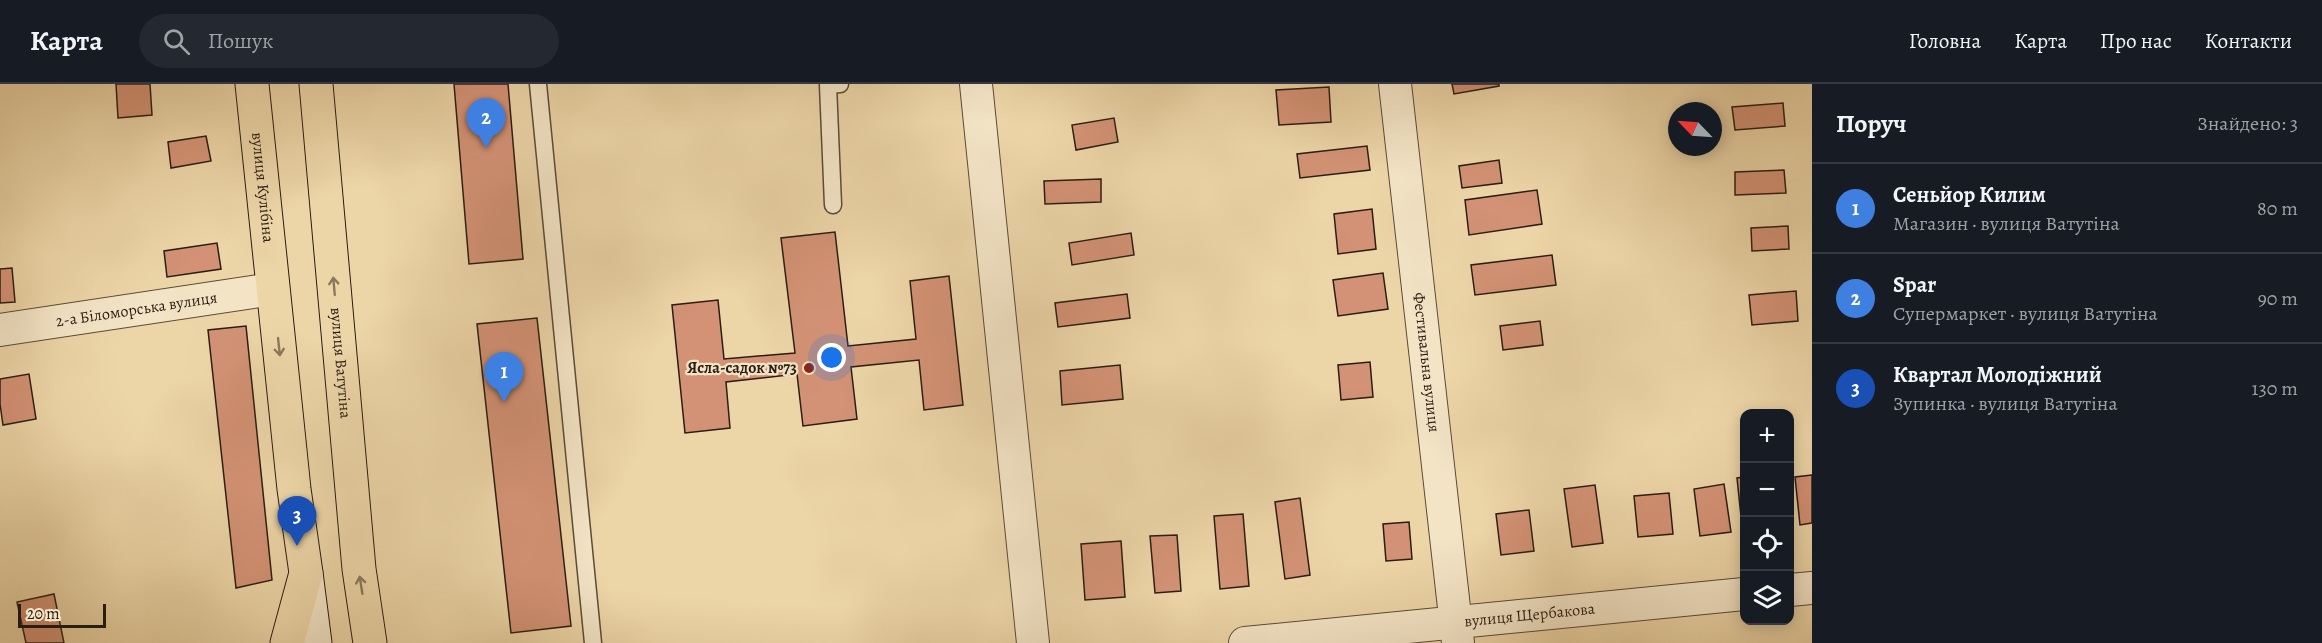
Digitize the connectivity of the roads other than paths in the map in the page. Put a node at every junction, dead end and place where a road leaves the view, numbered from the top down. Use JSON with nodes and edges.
{"nodes":[{"id":1,"x":252,"y":84,"type":"edge"},
{"id":2,"x":316,"y":84,"type":"edge"},
{"id":3,"x":538,"y":84,"type":"edge"},
{"id":4,"x":840,"y":84,"type":"edge"},
{"id":5,"x":976,"y":84,"type":"edge"},
{"id":6,"x":1395,"y":84,"type":"edge"},
{"id":7,"x":833,"y":205,"type":"dead end"},
{"id":8,"x":273,"y":289,"type":"junction"},
{"id":9,"x":0,"y":330,"type":"edge"},
{"id":10,"x":306,"y":573,"type":"junction"},
{"id":11,"x":1812,"y":588,"type":"edge"},
{"id":12,"x":1794,"y":590,"type":"edge"},
{"id":13,"x":1740,"y":595,"type":"edge"},
{"id":14,"x":1457,"y":632,"type":"edge"},
{"id":15,"x":287,"y":643,"type":"edge"},
{"id":16,"x":315,"y":643,"type":"edge"},
{"id":17,"x":370,"y":643,"type":"edge"},
{"id":18,"x":593,"y":643,"type":"edge"},
{"id":19,"x":1033,"y":643,"type":"edge"},
{"id":20,"x":1245,"y":643,"type":"edge"}],
"edges":[{"from":1,"to":8,"type":"main road","name":"вулиця Кулібіна"},
{"from":17,"to":2,"type":"main road","name":"вулиця Ватутіна","one_way":true},
{"from":3,"to":18,"type":"lane"},
{"from":4,"to":7,"type":"lane"},
{"from":5,"to":19,"type":"street"},
{"from":6,"to":14,"type":"street","name":"Фестивальна вулиця"},
{"from":8,"to":9,"type":"street","name":"2-а Біломорська вулиця"},
{"from":8,"to":10,"type":"main road","one_way":true},
{"from":10,"to":15,"type":"main road"},
{"from":10,"to":16,"type":"street"},
{"from":11,"to":12,"type":"street"},
{"from":13,"to":14,"type":"street","name":"вулиця Щербакова"},
{"from":14,"to":20,"type":"street","name":"вулиця Щербакова"}]}
